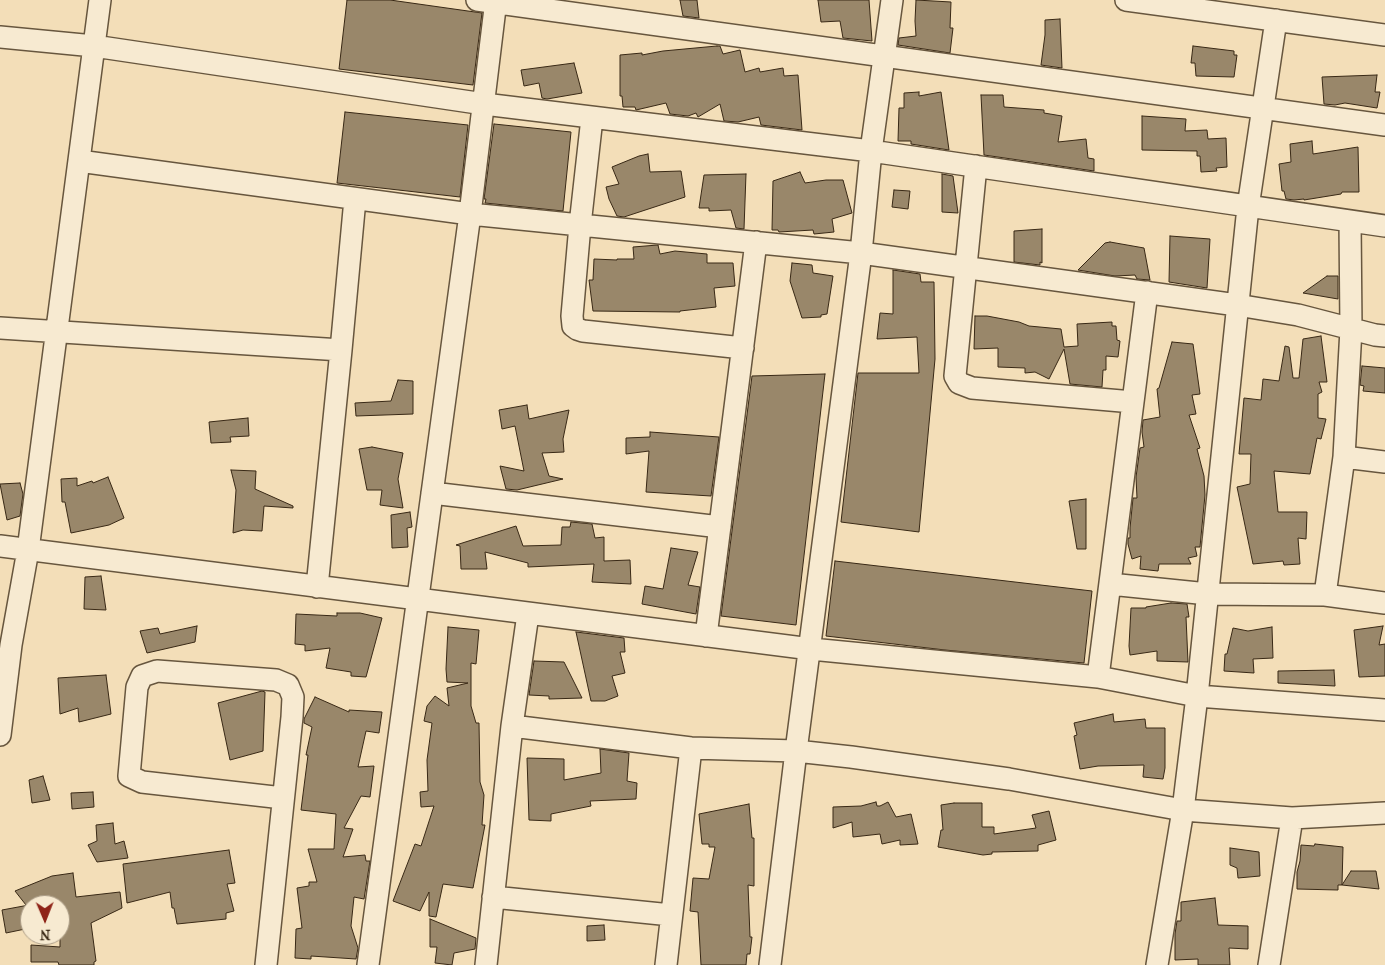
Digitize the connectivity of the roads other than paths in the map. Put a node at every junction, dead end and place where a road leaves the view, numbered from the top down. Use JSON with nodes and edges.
{"nodes":[{"id":1,"x":100,"y":0,"type":"edge"},
{"id":2,"x":892,"y":0,"type":"edge"},
{"id":3,"x":1126,"y":0,"type":"edge"},
{"id":4,"x":490,"y":1,"type":"edge"},
{"id":5,"x":1276,"y":20,"type":"junction"},
{"id":6,"x":1385,"y":35,"type":"edge"},
{"id":7,"x":0,"y":37,"type":"edge"},
{"id":8,"x":94,"y":46,"type":"junction"},
{"id":9,"x":884,"y":55,"type":"junction"},
{"id":10,"x":484,"y":104,"type":"junction"},
{"id":11,"x":1263,"y":109,"type":"junction"},
{"id":12,"x":592,"y":118,"type":"junction"},
{"id":13,"x":1385,"y":125,"type":"edge"},
{"id":14,"x":871,"y":151,"type":"junction"},
{"id":15,"x":79,"y":161,"type":"junction"},
{"id":16,"x":976,"y":166,"type":"junction"},
{"id":17,"x":355,"y":199,"type":"junction"},
{"id":18,"x":1248,"y":207,"type":"junction"},
{"id":19,"x":470,"y":214,"type":"junction"},
{"id":20,"x":1350,"y":221,"type":"junction"},
{"id":21,"x":580,"y":225,"type":"junction"},
{"id":22,"x":1385,"y":226,"type":"edge"},
{"id":23,"x":756,"y":242,"type":"junction"},
{"id":24,"x":861,"y":253,"type":"junction"},
{"id":25,"x":964,"y":268,"type":"junction"},
{"id":26,"x":1147,"y":292,"type":"junction"},
{"id":27,"x":1237,"y":305,"type":"junction"},
{"id":28,"x":0,"y":328,"type":"edge"},
{"id":29,"x":1351,"y":329,"type":"junction"},
{"id":30,"x":56,"y":331,"type":"junction"},
{"id":31,"x":1385,"y":336,"type":"edge"},
{"id":32,"x":742,"y":348,"type":"junction"},
{"id":33,"x":341,"y":350,"type":"junction"},
{"id":34,"x":1133,"y":402,"type":"junction"},
{"id":35,"x":1344,"y":458,"type":"junction"},
{"id":36,"x":1385,"y":462,"type":"edge"},
{"id":37,"x":432,"y":493,"type":"junction"},
{"id":38,"x":720,"y":528,"type":"junction"},
{"id":39,"x":0,"y":546,"type":"edge"},
{"id":40,"x":28,"y":550,"type":"junction"},
{"id":41,"x":1110,"y":584,"type":"junction"},
{"id":42,"x":317,"y":587,"type":"junction"},
{"id":43,"x":1208,"y":594,"type":"junction"},
{"id":44,"x":1325,"y":595,"type":"junction"},
{"id":45,"x":417,"y":600,"type":"junction"},
{"id":46,"x":1385,"y":603,"type":"edge"},
{"id":47,"x":528,"y":614,"type":"junction"},
{"id":48,"x":706,"y":636,"type":"junction"},
{"id":49,"x":5,"y":644,"type":"edge"},
{"id":50,"x":810,"y":649,"type":"junction"},
{"id":51,"x":1098,"y":677,"type":"junction"},
{"id":52,"x":1197,"y":696,"type":"junction"},
{"id":53,"x":1385,"y":710,"type":"edge"},
{"id":54,"x":512,"y":726,"type":"junction"},
{"id":55,"x":0,"y":735,"type":"edge"},
{"id":56,"x":691,"y":748,"type":"junction"},
{"id":57,"x":796,"y":751,"type":"junction"},
{"id":58,"x":283,"y":798,"type":"junction"},
{"id":59,"x":1183,"y":810,"type":"junction"},
{"id":60,"x":1385,"y":813,"type":"edge"},
{"id":61,"x":1292,"y":818,"type":"junction"},
{"id":62,"x":493,"y":897,"type":"junction"},
{"id":63,"x":671,"y":915,"type":"junction"},
{"id":64,"x":266,"y":965,"type":"edge"},
{"id":65,"x":368,"y":965,"type":"edge"},
{"id":66,"x":486,"y":965,"type":"edge"},
{"id":67,"x":666,"y":965,"type":"edge"},
{"id":68,"x":770,"y":965,"type":"edge"},
{"id":69,"x":1157,"y":965,"type":"edge"},
{"id":70,"x":1269,"y":965,"type":"edge"}],
"edges":[{"from":1,"to":8,"type":"street"},
{"from":2,"to":9,"type":"street"},
{"from":3,"to":5,"type":"street"},
{"from":4,"to":9,"type":"street"},
{"from":4,"to":10,"type":"street"},
{"from":5,"to":6,"type":"street"},
{"from":5,"to":11,"type":"street"},
{"from":7,"to":8,"type":"street"},
{"from":8,"to":10,"type":"street"},
{"from":8,"to":15,"type":"street"},
{"from":9,"to":11,"type":"street"},
{"from":9,"to":14,"type":"street"},
{"from":10,"to":12,"type":"street"},
{"from":10,"to":19,"type":"street"},
{"from":11,"to":13,"type":"street"},
{"from":11,"to":18,"type":"street"},
{"from":12,"to":14,"type":"street"},
{"from":12,"to":21,"type":"street"},
{"from":14,"to":16,"type":"street"},
{"from":14,"to":24,"type":"street"},
{"from":15,"to":17,"type":"street"},
{"from":15,"to":30,"type":"street"},
{"from":16,"to":18,"type":"street"},
{"from":16,"to":25,"type":"street"},
{"from":17,"to":19,"type":"street"},
{"from":17,"to":33,"type":"street"},
{"from":18,"to":20,"type":"street"},
{"from":18,"to":27,"type":"street"},
{"from":19,"to":21,"type":"street"},
{"from":19,"to":37,"type":"street"},
{"from":20,"to":22,"type":"street"},
{"from":20,"to":29,"type":"street"},
{"from":21,"to":23,"type":"street"},
{"from":21,"to":32,"type":"street"},
{"from":23,"to":24,"type":"street"},
{"from":23,"to":32,"type":"street"},
{"from":24,"to":25,"type":"street"},
{"from":24,"to":50,"type":"street"},
{"from":25,"to":26,"type":"street"},
{"from":25,"to":34,"type":"street"},
{"from":26,"to":27,"type":"street"},
{"from":26,"to":34,"type":"street"},
{"from":27,"to":29,"type":"street"},
{"from":27,"to":43,"type":"street"},
{"from":28,"to":30,"type":"street"},
{"from":29,"to":31,"type":"street"},
{"from":29,"to":35,"type":"street"},
{"from":30,"to":33,"type":"street"},
{"from":30,"to":40,"type":"street"},
{"from":32,"to":38,"type":"street"},
{"from":33,"to":42,"type":"street"},
{"from":34,"to":41,"type":"street"},
{"from":35,"to":36,"type":"street"},
{"from":35,"to":44,"type":"street"},
{"from":37,"to":38,"type":"street"},
{"from":37,"to":45,"type":"street"},
{"from":38,"to":48,"type":"street"},
{"from":39,"to":40,"type":"street"},
{"from":40,"to":42,"type":"street"},
{"from":40,"to":49,"type":"street"},
{"from":41,"to":43,"type":"street"},
{"from":41,"to":51,"type":"street"},
{"from":42,"to":45,"type":"street"},
{"from":43,"to":44,"type":"street"},
{"from":43,"to":52,"type":"street"},
{"from":44,"to":46,"type":"street"},
{"from":45,"to":47,"type":"street"},
{"from":45,"to":65,"type":"street"},
{"from":47,"to":48,"type":"street"},
{"from":47,"to":54,"type":"street"},
{"from":48,"to":50,"type":"street"},
{"from":49,"to":55,"type":"street"},
{"from":50,"to":51,"type":"street"},
{"from":50,"to":57,"type":"street"},
{"from":51,"to":52,"type":"street"},
{"from":52,"to":53,"type":"street"},
{"from":52,"to":59,"type":"street"},
{"from":54,"to":56,"type":"street"},
{"from":54,"to":62,"type":"street"},
{"from":56,"to":57,"type":"street"},
{"from":56,"to":63,"type":"street"},
{"from":57,"to":59,"type":"street"},
{"from":57,"to":68,"type":"street"},
{"from":58,"to":58,"type":"street"},
{"from":58,"to":64,"type":"street"},
{"from":59,"to":61,"type":"street"},
{"from":59,"to":69,"type":"street"},
{"from":60,"to":61,"type":"street"},
{"from":61,"to":70,"type":"street"},
{"from":62,"to":63,"type":"street"},
{"from":62,"to":66,"type":"street"},
{"from":63,"to":67,"type":"street"}]}
